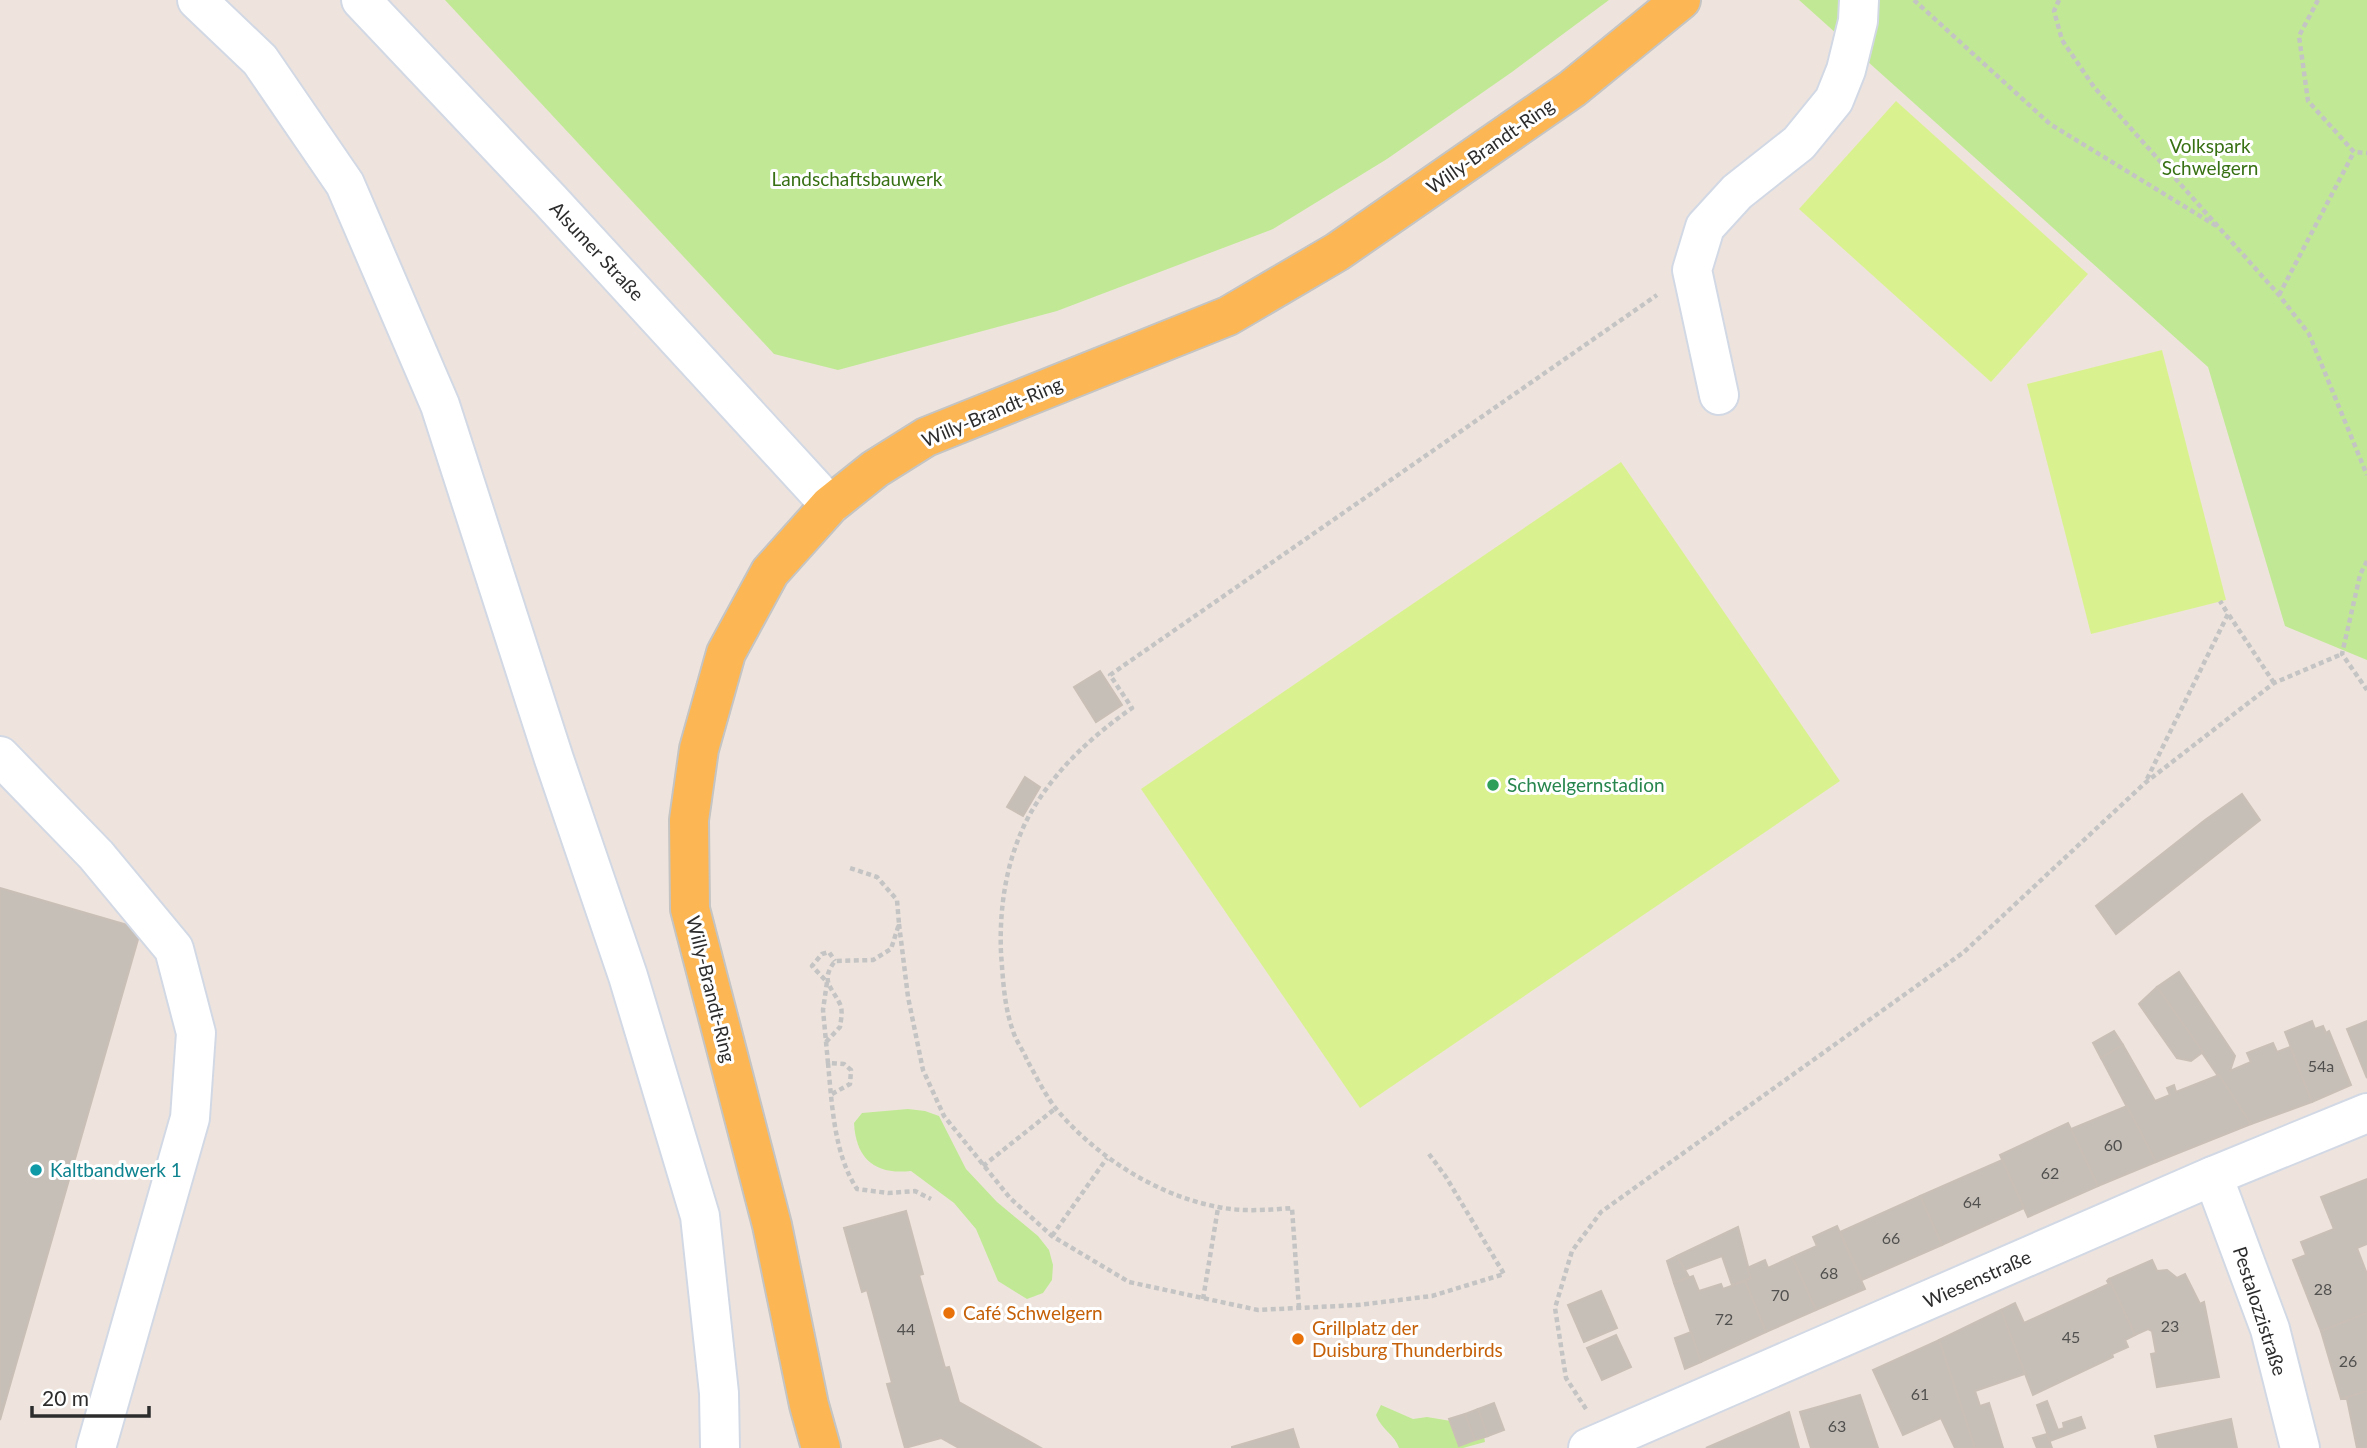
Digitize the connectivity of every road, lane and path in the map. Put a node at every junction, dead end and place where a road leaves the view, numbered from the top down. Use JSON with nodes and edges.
{"nodes":[{"id":1,"x":197,"y":0,"type":"edge"},
{"id":2,"x":360,"y":0,"type":"edge"},
{"id":3,"x":1681,"y":0,"type":"edge"},
{"id":4,"x":1859,"y":0,"type":"edge"},
{"id":5,"x":1914,"y":0,"type":"edge"},
{"id":6,"x":2059,"y":0,"type":"edge"},
{"id":7,"x":2318,"y":0,"type":"edge"},
{"id":8,"x":2354,"y":152,"type":"junction"},
{"id":9,"x":2367,"y":153,"type":"edge"},
{"id":10,"x":2223,"y":231,"type":"junction"},
{"id":11,"x":1692,"y":270,"type":"junction"},
{"id":12,"x":2279,"y":295,"type":"junction"},
{"id":13,"x":1719,"y":395,"type":"dead end"},
{"id":14,"x":2367,"y":475,"type":"edge"},
{"id":15,"x":830,"y":505,"type":"junction"},
{"id":16,"x":2367,"y":561,"type":"edge"},
{"id":17,"x":2220,"y":601,"type":"dead end"},
{"id":18,"x":2228,"y":614,"type":"junction"},
{"id":19,"x":2342,"y":654,"type":"junction"},
{"id":20,"x":2274,"y":683,"type":"junction"},
{"id":21,"x":2367,"y":690,"type":"edge"},
{"id":22,"x":0,"y":756,"type":"edge"},
{"id":23,"x":2145,"y":783,"type":"junction"},
{"id":24,"x":847,"y":867,"type":"dead end"},
{"id":25,"x":899,"y":924,"type":"junction"},
{"id":26,"x":835,"y":961,"type":"junction"},
{"id":27,"x":827,"y":982,"type":"junction"},
{"id":28,"x":826,"y":1042,"type":"junction"},
{"id":29,"x":828,"y":1063,"type":"junction"},
{"id":30,"x":831,"y":1094,"type":"junction"},
{"id":31,"x":1056,"y":1108,"type":"junction"},
{"id":32,"x":2367,"y":1113,"type":"edge"},
{"id":33,"x":1429,"y":1154,"type":"dead end"},
{"id":34,"x":1107,"y":1158,"type":"junction"},
{"id":35,"x":983,"y":1166,"type":"junction"},
{"id":36,"x":2213,"y":1176,"type":"junction"},
{"id":37,"x":931,"y":1199,"type":"dead end"},
{"id":38,"x":1219,"y":1208,"type":"junction"},
{"id":39,"x":1052,"y":1236,"type":"junction"},
{"id":40,"x":1203,"y":1299,"type":"junction"},
{"id":41,"x":1299,"y":1308,"type":"junction"},
{"id":42,"x":1601,"y":1446,"type":"edge"},
{"id":43,"x":96,"y":1448,"type":"edge"},
{"id":44,"x":720,"y":1448,"type":"edge"},
{"id":45,"x":821,"y":1448,"type":"edge"},
{"id":46,"x":2300,"y":1448,"type":"edge"}],
"edges":[{"from":1,"to":44,"type":"street"},
{"from":2,"to":15,"type":"street","name":"Alsumer Straße"},
{"from":3,"to":15,"type":"main road","name":"Willy-Brandt-Ring"},
{"from":4,"to":11,"type":"street"},
{"from":5,"to":10,"type":"path"},
{"from":6,"to":10,"type":"path"},
{"from":7,"to":8,"type":"path"},
{"from":8,"to":9,"type":"path"},
{"from":8,"to":12,"type":"path"},
{"from":10,"to":12,"type":"path"},
{"from":11,"to":13,"type":"street"},
{"from":11,"to":31,"type":"path"},
{"from":12,"to":14,"type":"path"},
{"from":15,"to":45,"type":"main road","name":"Willy-Brandt-Ring"},
{"from":16,"to":19,"type":"path"},
{"from":17,"to":18,"type":"path"},
{"from":18,"to":20,"type":"path"},
{"from":18,"to":23,"type":"path"},
{"from":19,"to":20,"type":"path"},
{"from":19,"to":21,"type":"path"},
{"from":20,"to":23,"type":"path"},
{"from":22,"to":43,"type":"street"},
{"from":23,"to":42,"type":"path"},
{"from":24,"to":25,"type":"path"},
{"from":25,"to":26,"type":"path"},
{"from":25,"to":35,"type":"path"},
{"from":26,"to":27,"type":"path"},
{"from":26,"to":27,"type":"path"},
{"from":27,"to":28,"type":"path"},
{"from":27,"to":28,"type":"path"},
{"from":28,"to":29,"type":"path"},
{"from":29,"to":30,"type":"path"},
{"from":29,"to":30,"type":"path"},
{"from":30,"to":37,"type":"path"},
{"from":31,"to":34,"type":"path"},
{"from":31,"to":35,"type":"path"},
{"from":32,"to":36,"type":"street","name":"Wiesenstraße"},
{"from":33,"to":41,"type":"path"},
{"from":34,"to":38,"type":"path"},
{"from":34,"to":39,"type":"path"},
{"from":35,"to":39,"type":"path"},
{"from":36,"to":42,"type":"street","name":"Wiesenstraße"},
{"from":36,"to":46,"type":"street","name":"Pestalozzistraße"},
{"from":38,"to":40,"type":"path"},
{"from":38,"to":41,"type":"path"},
{"from":39,"to":40,"type":"path"},
{"from":40,"to":41,"type":"path"}]}
